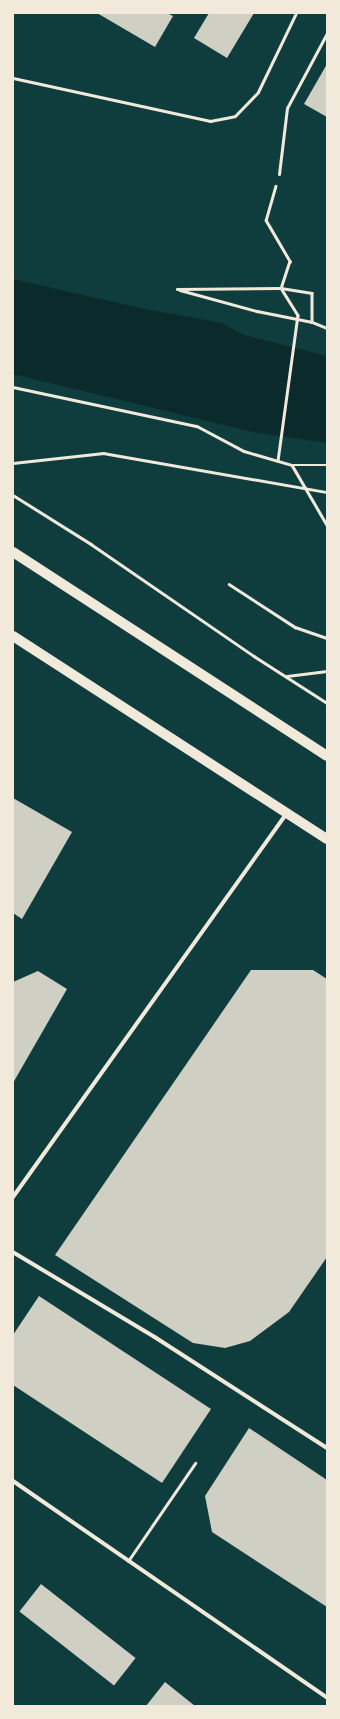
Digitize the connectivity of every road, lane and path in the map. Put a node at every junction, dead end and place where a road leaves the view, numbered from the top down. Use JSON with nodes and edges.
{"nodes":[{"id":1,"x":296,"y":13,"type":"edge"},
{"id":2,"x":327,"y":33,"type":"edge"},
{"id":3,"x":13,"y":78,"type":"edge"},
{"id":4,"x":279,"y":174,"type":"joint"},
{"id":5,"x":281,"y":288,"type":"junction"},
{"id":6,"x":312,"y":322,"type":"junction"},
{"id":7,"x":327,"y":328,"type":"edge"},
{"id":8,"x":13,"y":387,"type":"edge"},
{"id":9,"x":278,"y":461,"type":"junction"},
{"id":10,"x":13,"y":463,"type":"edge"},
{"id":11,"x":292,"y":464,"type":"junction"},
{"id":12,"x":327,"y":464,"type":"edge"},
{"id":13,"x":327,"y":492,"type":"edge"},
{"id":14,"x":13,"y":495,"type":"edge"},
{"id":15,"x":327,"y":525,"type":"edge"},
{"id":16,"x":13,"y":552,"type":"edge"},
{"id":17,"x":229,"y":584,"type":"dead end"},
{"id":18,"x":13,"y":636,"type":"edge"},
{"id":19,"x":327,"y":638,"type":"edge"},
{"id":20,"x":327,"y":671,"type":"edge"},
{"id":21,"x":287,"y":676,"type":"junction"},
{"id":22,"x":327,"y":703,"type":"edge"},
{"id":23,"x":327,"y":756,"type":"edge"},
{"id":24,"x":287,"y":812,"type":"junction"},
{"id":25,"x":327,"y":839,"type":"edge"},
{"id":26,"x":13,"y":1197,"type":"edge"},
{"id":27,"x":13,"y":1252,"type":"edge"},
{"id":28,"x":327,"y":1448,"type":"edge"},
{"id":29,"x":195,"y":1463,"type":"dead end"},
{"id":30,"x":13,"y":1481,"type":"edge"},
{"id":31,"x":128,"y":1561,"type":"junction"},
{"id":32,"x":327,"y":1698,"type":"edge"}],
"edges":[{"from":1,"to":3,"type":"lane"},
{"from":2,"to":4,"type":"lane"},
{"from":4,"to":5,"type":"path"},
{"from":5,"to":6,"type":"path"},
{"from":5,"to":6,"type":"path"},
{"from":5,"to":9,"type":"path"},
{"from":6,"to":7,"type":"path"},
{"from":8,"to":9,"type":"path"},
{"from":9,"to":11,"type":"path"},
{"from":10,"to":13,"type":"path"},
{"from":11,"to":12,"type":"path"},
{"from":11,"to":15,"type":"path"},
{"from":14,"to":21,"type":"path"},
{"from":16,"to":23,"type":"main road"},
{"from":17,"to":19,"type":"path"},
{"from":18,"to":24,"type":"main road"},
{"from":20,"to":21,"type":"path"},
{"from":21,"to":22,"type":"path"},
{"from":24,"to":25,"type":"main road"},
{"from":24,"to":26,"type":"street"},
{"from":27,"to":28,"type":"street"},
{"from":29,"to":31,"type":"lane"},
{"from":30,"to":31,"type":"street"},
{"from":31,"to":32,"type":"street"}]}
